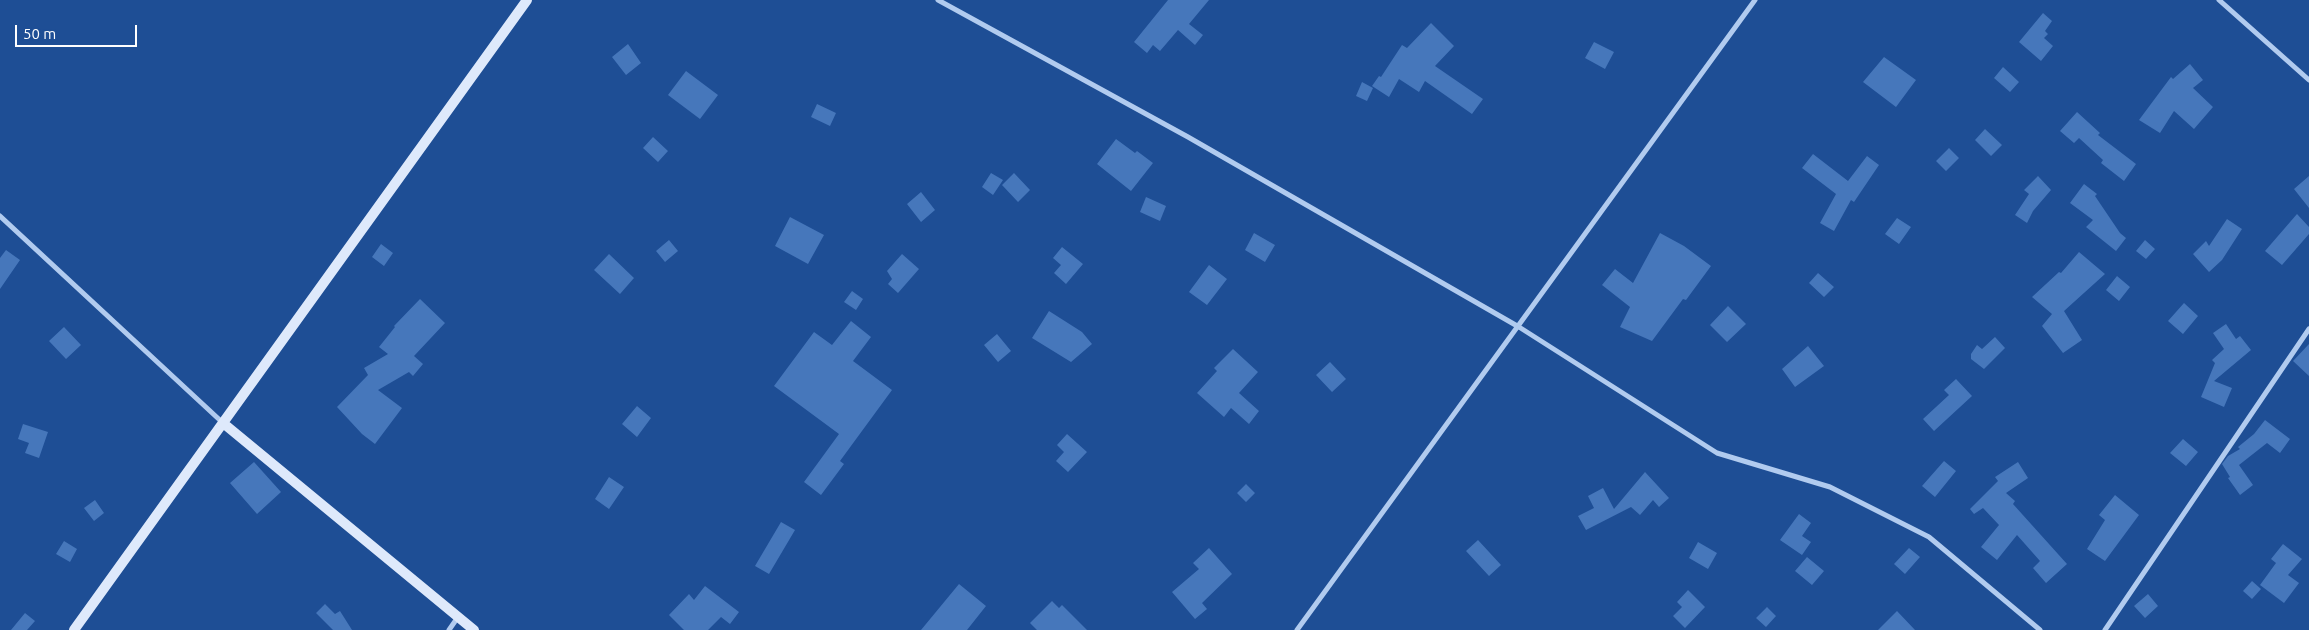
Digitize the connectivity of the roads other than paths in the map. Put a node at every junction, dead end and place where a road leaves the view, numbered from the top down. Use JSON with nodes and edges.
{"nodes":[{"id":1,"x":527,"y":0,"type":"edge"},
{"id":2,"x":938,"y":0,"type":"edge"},
{"id":3,"x":1755,"y":0,"type":"edge"},
{"id":4,"x":2219,"y":0,"type":"edge"},
{"id":5,"x":2309,"y":80,"type":"edge"},
{"id":6,"x":0,"y":216,"type":"edge"},
{"id":7,"x":1519,"y":327,"type":"junction"},
{"id":8,"x":2309,"y":329,"type":"edge"},
{"id":9,"x":223,"y":423,"type":"junction"},
{"id":10,"x":458,"y":617,"type":"junction"},
{"id":11,"x":74,"y":630,"type":"edge"},
{"id":12,"x":449,"y":630,"type":"edge"},
{"id":13,"x":474,"y":630,"type":"edge"},
{"id":14,"x":1298,"y":630,"type":"edge"},
{"id":15,"x":2040,"y":630,"type":"edge"},
{"id":16,"x":2105,"y":630,"type":"edge"}],
"edges":[{"from":1,"to":9,"type":"street"},
{"from":2,"to":7,"type":"street"},
{"from":3,"to":7,"type":"street"},
{"from":4,"to":5,"type":"street"},
{"from":6,"to":9,"type":"street"},
{"from":7,"to":14,"type":"street"},
{"from":7,"to":15,"type":"street"},
{"from":8,"to":16,"type":"street"},
{"from":9,"to":10,"type":"street"},
{"from":9,"to":11,"type":"street"},
{"from":10,"to":12,"type":"street"},
{"from":10,"to":13,"type":"street"}]}
